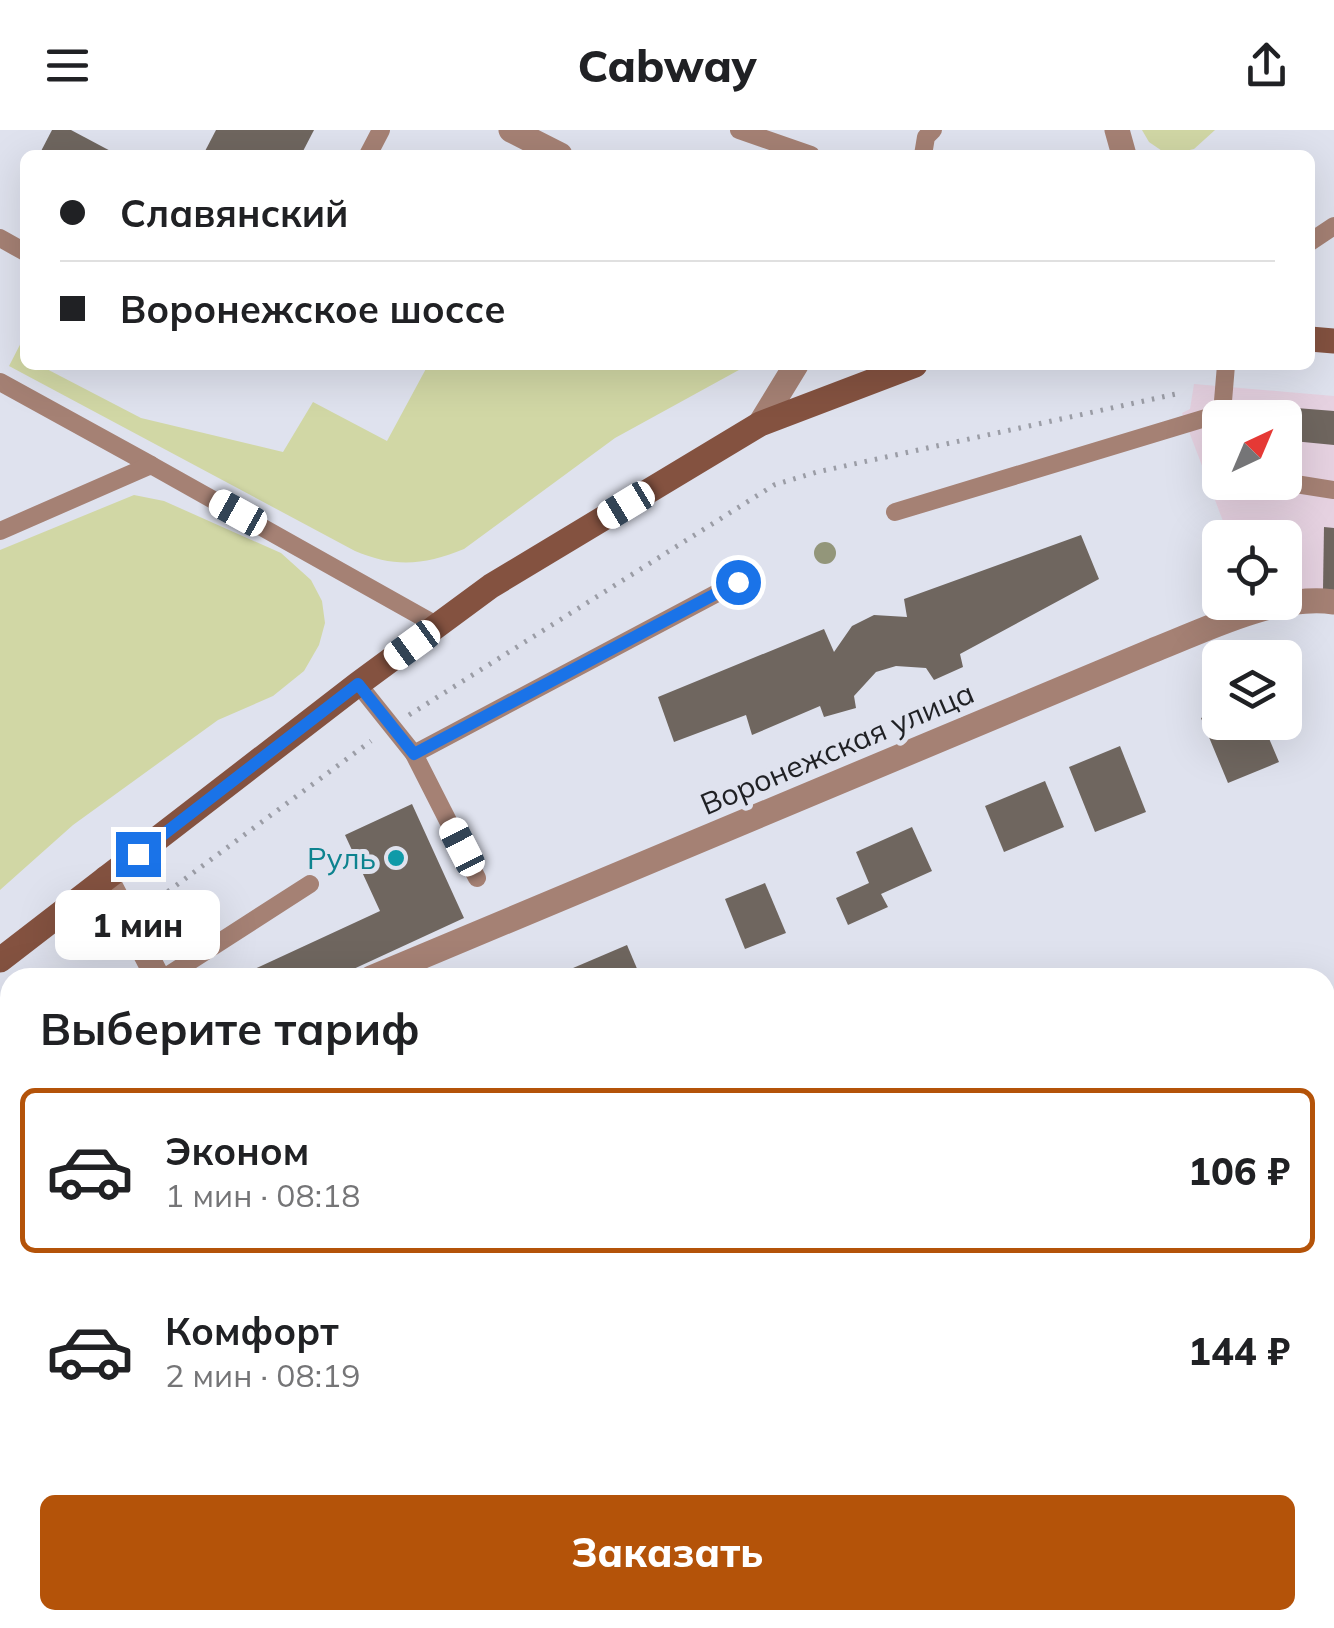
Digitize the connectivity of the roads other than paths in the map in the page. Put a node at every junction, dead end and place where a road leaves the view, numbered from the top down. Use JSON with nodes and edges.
{"nodes":[{"id":1,"x":511,"y":130,"type":"edge"},
{"id":2,"x":739,"y":130,"type":"edge"},
{"id":3,"x":546,"y":143,"type":"edge"},
{"id":4,"x":797,"y":150,"type":"edge"},
{"id":5,"x":793,"y":370,"type":"edge"},
{"id":6,"x":901,"y":370,"type":"edge"},
{"id":7,"x":1226,"y":370,"type":"edge"},
{"id":8,"x":0,"y":382,"type":"edge"},
{"id":9,"x":1224,"y":400,"type":"edge"},
{"id":10,"x":1202,"y":422,"type":"edge"},
{"id":11,"x":760,"y":424,"type":"junction"},
{"id":12,"x":150,"y":464,"type":"junction"},
{"id":13,"x":1302,"y":485,"type":"edge"},
{"id":14,"x":1334,"y":490,"type":"edge"},
{"id":15,"x":896,"y":512,"type":"dead end"},
{"id":16,"x":0,"y":531,"type":"edge"},
{"id":17,"x":738,"y":582,"type":"dead end"},
{"id":18,"x":1334,"y":602,"type":"edge"},
{"id":19,"x":438,"y":626,"type":"junction"},
{"id":20,"x":358,"y":684,"type":"junction"},
{"id":21,"x":414,"y":754,"type":"junction"},
{"id":22,"x":106,"y":878,"type":"junction"},
{"id":23,"x":477,"y":878,"type":"dead end"},
{"id":24,"x":310,"y":884,"type":"dead end"},
{"id":25,"x":0,"y":960,"type":"edge"},
{"id":26,"x":155,"y":968,"type":"edge"},
{"id":27,"x":177,"y":968,"type":"edge"},
{"id":28,"x":396,"y":968,"type":"edge"}],
"edges":[{"from":1,"to":3,"type":"street"},
{"from":2,"to":4,"type":"lane"},
{"from":5,"to":11,"type":"street"},
{"from":6,"to":11,"type":"main road"},
{"from":7,"to":9,"type":"lane"},
{"from":8,"to":12,"type":"lane"},
{"from":10,"to":15,"type":"lane"},
{"from":11,"to":19,"type":"main road"},
{"from":12,"to":16,"type":"lane"},
{"from":12,"to":19,"type":"lane"},
{"from":13,"to":14,"type":"lane"},
{"from":17,"to":21,"type":"lane"},
{"from":18,"to":28,"type":"street","name":"Воронежская улица"},
{"from":19,"to":20,"type":"main road"},
{"from":20,"to":21,"type":"lane"},
{"from":20,"to":22,"type":"main road"},
{"from":21,"to":23,"type":"lane"},
{"from":22,"to":25,"type":"main road"},
{"from":22,"to":26,"type":"street"},
{"from":24,"to":27,"type":"lane"}]}
